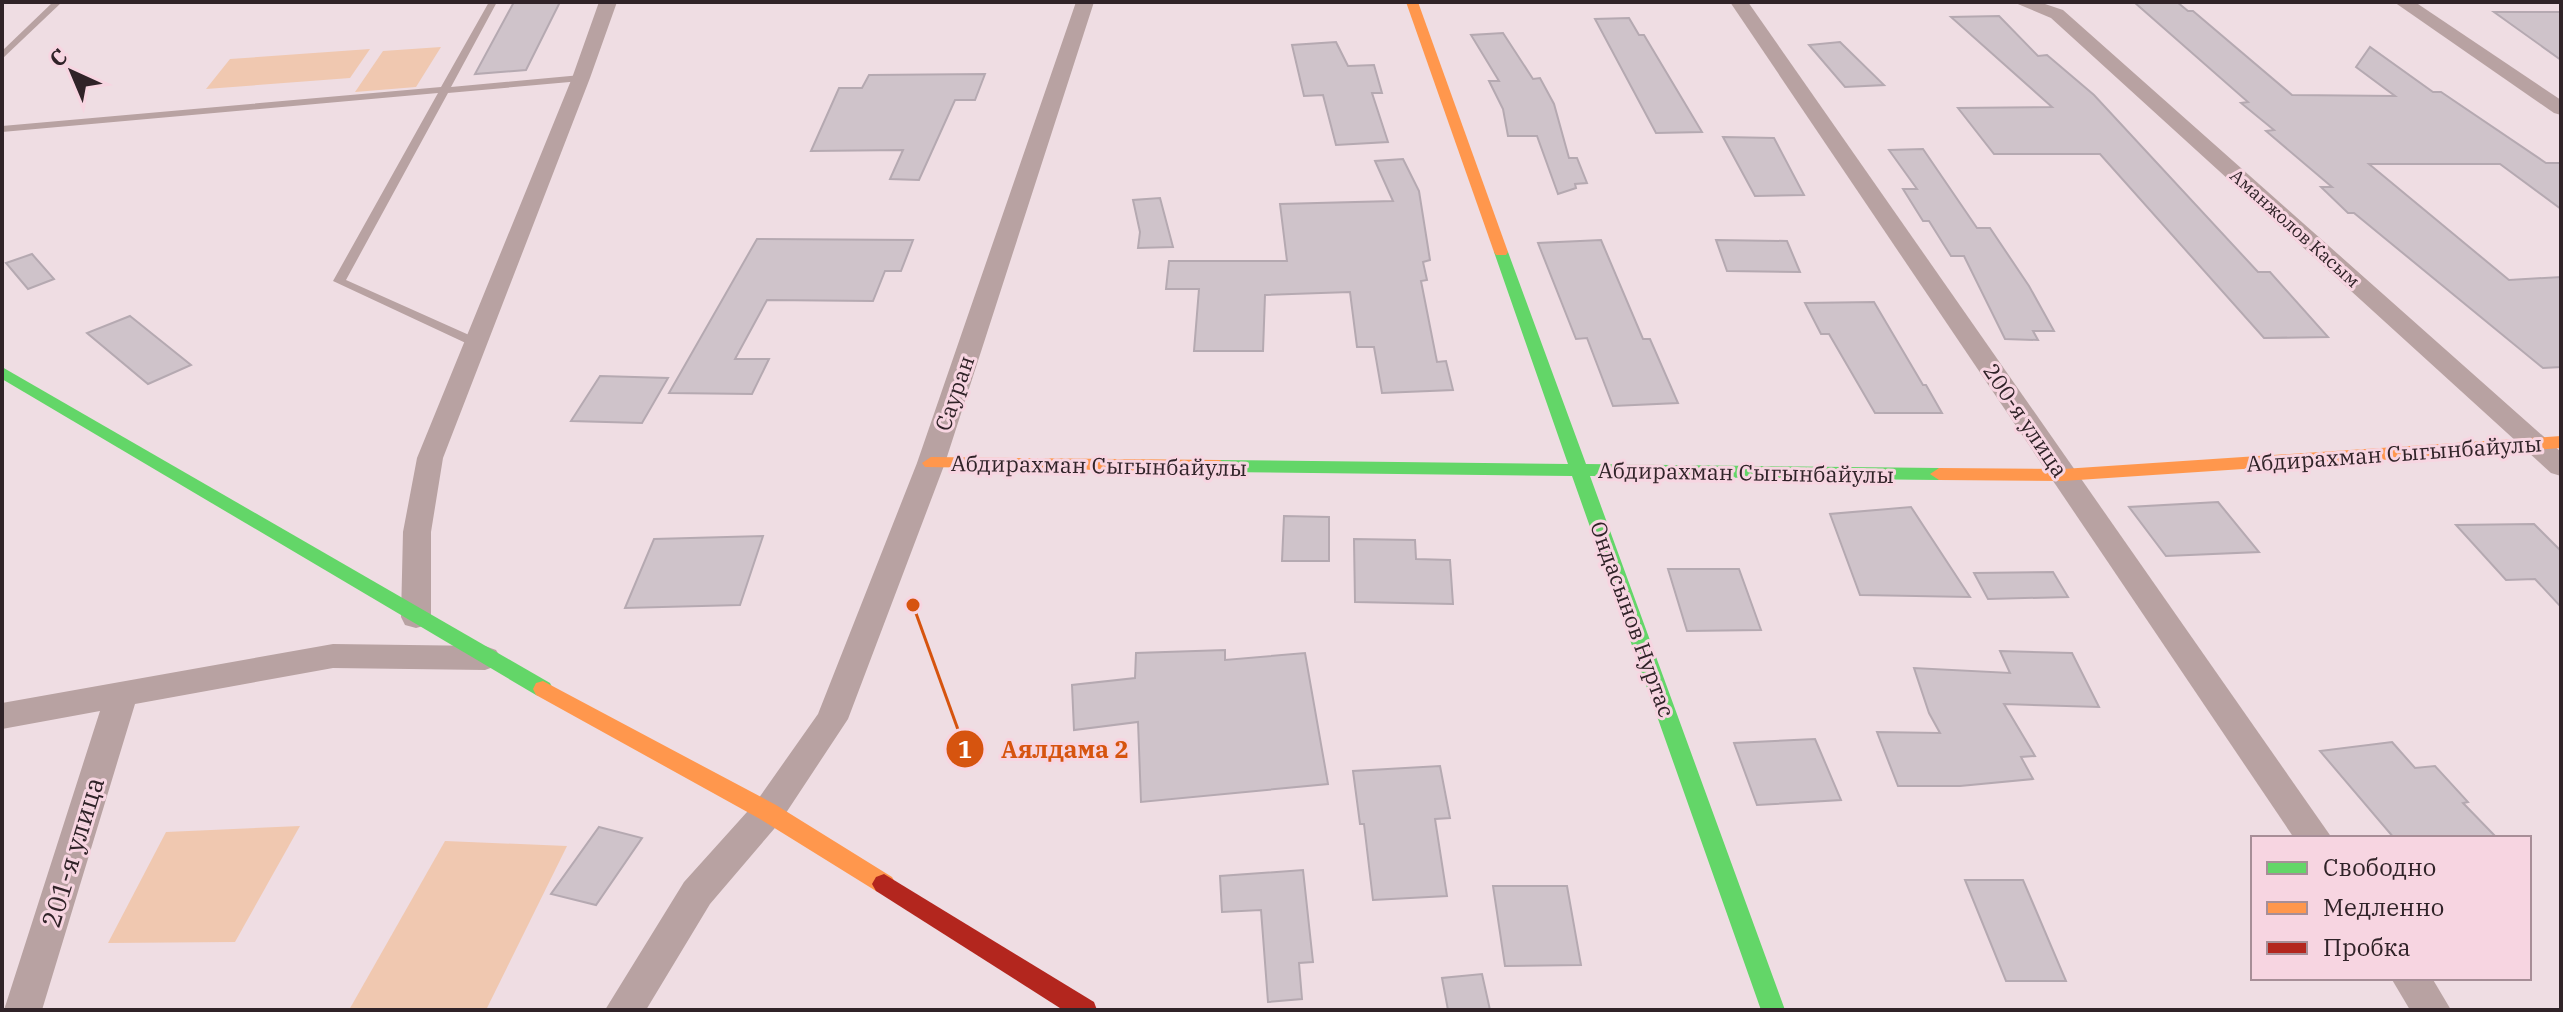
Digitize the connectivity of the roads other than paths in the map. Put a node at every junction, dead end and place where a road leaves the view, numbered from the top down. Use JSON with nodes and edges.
{"nodes":[{"id":1,"x":58,"y":2,"type":"edge"},
{"id":2,"x":493,"y":2,"type":"edge"},
{"id":3,"x":608,"y":2,"type":"edge"},
{"id":4,"x":1085,"y":2,"type":"edge"},
{"id":5,"x":1412,"y":2,"type":"edge"},
{"id":6,"x":1739,"y":2,"type":"edge"},
{"id":7,"x":2022,"y":2,"type":"edge"},
{"id":8,"x":2403,"y":2,"type":"edge"},
{"id":9,"x":2,"y":56,"type":"edge"},
{"id":10,"x":581,"y":78,"type":"junction"},
{"id":11,"x":446,"y":89,"type":"junction"},
{"id":12,"x":2561,"y":109,"type":"edge"},
{"id":13,"x":2,"y":129,"type":"edge"},
{"id":14,"x":474,"y":342,"type":"junction"},
{"id":15,"x":2,"y":372,"type":"edge"},
{"id":16,"x":2561,"y":442,"type":"edge"},
{"id":17,"x":2536,"y":444,"type":"junction"},
{"id":18,"x":931,"y":463,"type":"junction"},
{"id":19,"x":2561,"y":467,"type":"edge"},
{"id":20,"x":1580,"y":470,"type":"junction"},
{"id":21,"x":2063,"y":475,"type":"junction"},
{"id":22,"x":416,"y":617,"type":"junction"},
{"id":23,"x":486,"y":658,"type":"junction"},
{"id":24,"x":122,"y":693,"type":"junction"},
{"id":25,"x":2,"y":716,"type":"edge"},
{"id":26,"x":768,"y":812,"type":"junction"},
{"id":27,"x":2313,"y":836,"type":"edge"},
{"id":28,"x":2411,"y":980,"type":"edge"},
{"id":29,"x":23,"y":1010,"type":"edge"},
{"id":30,"x":624,"y":1010,"type":"edge"},
{"id":31,"x":1085,"y":1010,"type":"edge"},
{"id":32,"x":1773,"y":1010,"type":"edge"},
{"id":33,"x":2432,"y":1010,"type":"edge"}],
"edges":[{"from":1,"to":9,"type":"lane"},
{"from":2,"to":11,"type":"lane"},
{"from":3,"to":10,"type":"street"},
{"from":4,"to":18,"type":"street","name":"Сауран"},
{"from":5,"to":20,"type":"street","name":"Ондасынов Нуртас"},
{"from":6,"to":21,"type":"street","name":"200-я улица"},
{"from":7,"to":17,"type":"street","name":"Аманжолов Касым"},
{"from":8,"to":12,"type":"street"},
{"from":10,"to":11,"type":"lane"},
{"from":10,"to":14,"type":"street"},
{"from":11,"to":13,"type":"lane"},
{"from":11,"to":14,"type":"lane"},
{"from":14,"to":22,"type":"street"},
{"from":15,"to":22,"type":"street"},
{"from":16,"to":17,"type":"street","name":"Абдирахман Сыгынбайулы"},
{"from":17,"to":19,"type":"street","name":"Аманжолов Касым"},
{"from":17,"to":21,"type":"street","name":"Абдирахман Сыгынбайулы"},
{"from":18,"to":20,"type":"street","name":"Абдирахман Сыгынбайулы"},
{"from":18,"to":26,"type":"street","name":"Сауран"},
{"from":20,"to":21,"type":"street","name":"Абдирахман Сыгынбайулы"},
{"from":20,"to":32,"type":"street","name":"Ондасынов Нуртас"},
{"from":21,"to":27,"type":"street","name":"200-я улица"},
{"from":22,"to":23,"type":"street"},
{"from":23,"to":24,"type":"street"},
{"from":23,"to":26,"type":"street"},
{"from":24,"to":25,"type":"street"},
{"from":24,"to":29,"type":"street","name":"201-я улица"},
{"from":26,"to":30,"type":"street","name":"Сауран"},
{"from":26,"to":31,"type":"street"},
{"from":28,"to":33,"type":"street"}]}
